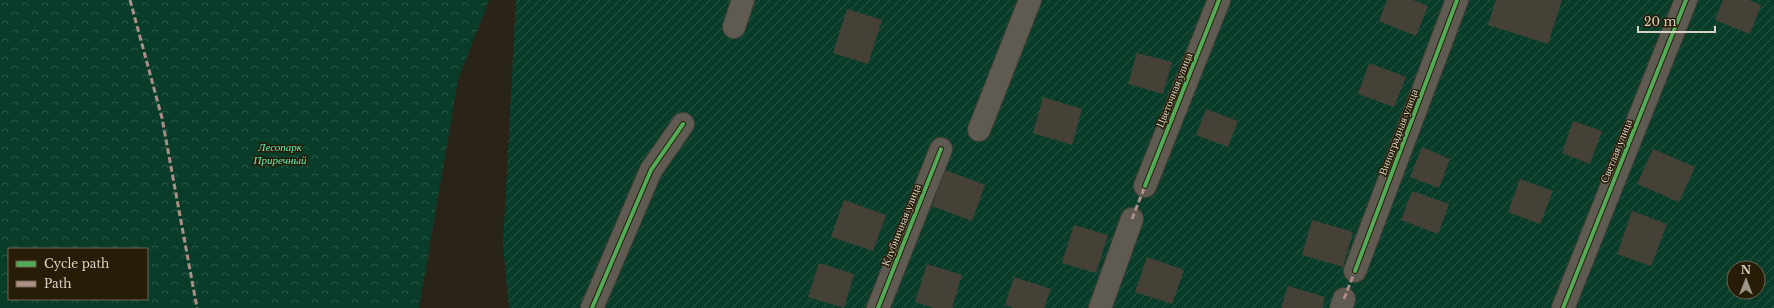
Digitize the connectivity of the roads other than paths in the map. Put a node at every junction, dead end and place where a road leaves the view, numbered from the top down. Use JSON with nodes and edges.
{"nodes":[{"id":1,"x":743,"y":0,"type":"edge"},
{"id":2,"x":1030,"y":0,"type":"edge"},
{"id":3,"x":1219,"y":0,"type":"edge"},
{"id":4,"x":1457,"y":0,"type":"edge"},
{"id":5,"x":1686,"y":0,"type":"edge"},
{"id":6,"x":734,"y":27,"type":"dead end"},
{"id":7,"x":683,"y":124,"type":"dead end"},
{"id":8,"x":980,"y":130,"type":"dead end"},
{"id":9,"x":941,"y":149,"type":"dead end"},
{"id":10,"x":1145,"y":186,"type":"dead end"},
{"id":11,"x":1132,"y":219,"type":"dead end"},
{"id":12,"x":1355,"y":271,"type":"dead end"},
{"id":13,"x":592,"y":308,"type":"edge"},
{"id":14,"x":878,"y":308,"type":"edge"},
{"id":15,"x":1100,"y":308,"type":"edge"},
{"id":16,"x":1563,"y":308,"type":"edge"}],
"edges":[{"from":1,"to":6,"type":"street"},
{"from":2,"to":8,"type":"street"},
{"from":3,"to":10,"type":"street","name":"Цветочная улица"},
{"from":4,"to":12,"type":"street","name":"Виноградная улица"},
{"from":5,"to":16,"type":"street","name":"Светлая улица"},
{"from":7,"to":13,"type":"street"},
{"from":9,"to":14,"type":"street","name":"Клубничная улица"},
{"from":11,"to":15,"type":"street"}]}
